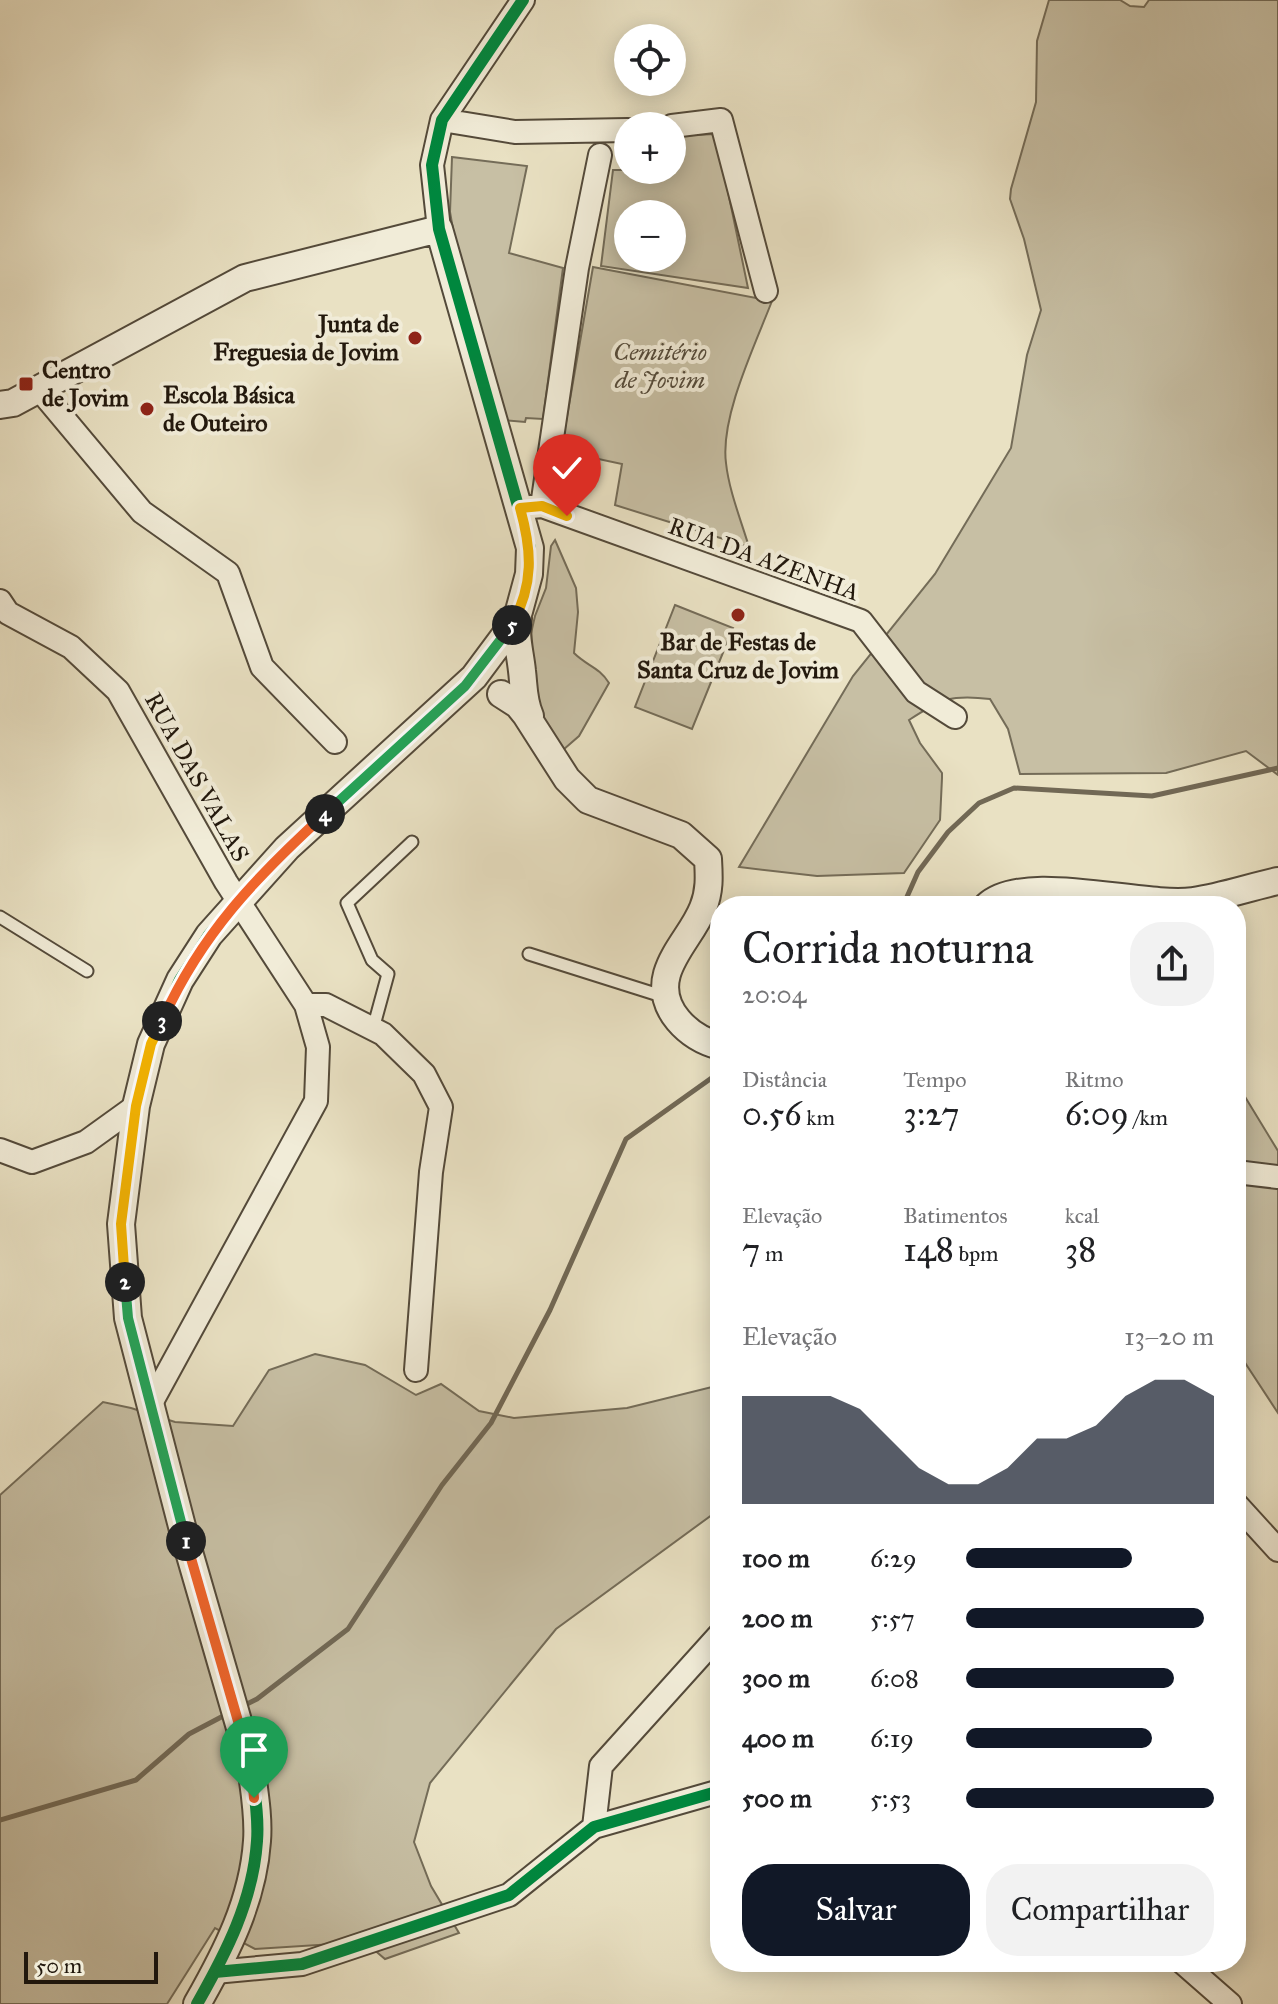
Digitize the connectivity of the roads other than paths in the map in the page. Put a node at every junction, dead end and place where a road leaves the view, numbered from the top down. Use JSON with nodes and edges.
{"nodes":[{"id":1,"x":523,"y":0,"type":"edge"},
{"id":2,"x":442,"y":120,"type":"junction"},
{"id":3,"x":686,"y":124,"type":"edge"},
{"id":4,"x":614,"y":130,"type":"edge"},
{"id":5,"x":600,"y":155,"type":"dead end"},
{"id":6,"x":439,"y":229,"type":"junction"},
{"id":7,"x":766,"y":291,"type":"dead end"},
{"id":8,"x":39,"y":389,"type":"junction"},
{"id":9,"x":0,"y":405,"type":"edge"},
{"id":10,"x":531,"y":507,"type":"junction"},
{"id":11,"x":0,"y":601,"type":"edge"},
{"id":12,"x":501,"y":674,"type":"junction"},
{"id":13,"x":955,"y":717,"type":"dead end"},
{"id":14,"x":335,"y":742,"type":"dead end"},
{"id":15,"x":412,"y":842,"type":"dead end"},
{"id":16,"x":1278,"y":881,"type":"edge"},
{"id":17,"x":1006,"y":896,"type":"edge"},
{"id":18,"x":1105,"y":896,"type":"edge"},
{"id":19,"x":1216,"y":896,"type":"edge"},
{"id":20,"x":238,"y":901,"type":"junction"},
{"id":21,"x":0,"y":917,"type":"edge"},
{"id":22,"x":529,"y":954,"type":"dead end"},
{"id":23,"x":87,"y":971,"type":"dead end"},
{"id":24,"x":666,"y":997,"type":"junction"},
{"id":25,"x":306,"y":1005,"type":"junction"},
{"id":26,"x":373,"y":1029,"type":"junction"},
{"id":27,"x":710,"y":1043,"type":"edge"},
{"id":28,"x":136,"y":1106,"type":"junction"},
{"id":29,"x":0,"y":1150,"type":"edge"},
{"id":30,"x":1246,"y":1173,"type":"edge"},
{"id":31,"x":1278,"y":1177,"type":"edge"},
{"id":32,"x":416,"y":1370,"type":"dead end"},
{"id":33,"x":150,"y":1405,"type":"junction"},
{"id":34,"x":1246,"y":1515,"type":"edge"},
{"id":35,"x":1278,"y":1550,"type":"edge"},
{"id":36,"x":710,"y":1645,"type":"edge"},
{"id":37,"x":710,"y":1794,"type":"edge"},
{"id":38,"x":594,"y":1827,"type":"junction"},
{"id":39,"x":215,"y":1972,"type":"junction"},
{"id":40,"x":1193,"y":1972,"type":"edge"},
{"id":41,"x":197,"y":2004,"type":"edge"},
{"id":42,"x":1230,"y":2004,"type":"edge"}],
"edges":[{"from":1,"to":2,"type":"street"},
{"from":2,"to":4,"type":"street"},
{"from":2,"to":6,"type":"street"},
{"from":3,"to":7,"type":"street"},
{"from":5,"to":10,"type":"street"},
{"from":6,"to":8,"type":"street"},
{"from":6,"to":10,"type":"street"},
{"from":8,"to":9,"type":"street"},
{"from":8,"to":14,"type":"street"},
{"from":10,"to":12,"type":"street"},
{"from":10,"to":13,"type":"street","name":"RUA DA AZENHA"},
{"from":11,"to":20,"type":"street","name":"RUA DAS VALAS"},
{"from":12,"to":20,"type":"street"},
{"from":12,"to":24,"type":"street"},
{"from":15,"to":26,"type":"lane"},
{"from":16,"to":19,"type":"street"},
{"from":17,"to":18,"type":"street"},
{"from":20,"to":25,"type":"street","name":"RUA DAS VALAS"},
{"from":20,"to":28,"type":"street"},
{"from":21,"to":23,"type":"lane"},
{"from":22,"to":24,"type":"lane"},
{"from":24,"to":27,"type":"street"},
{"from":25,"to":26,"type":"street"},
{"from":25,"to":33,"type":"street","name":"RUA DAS VALAS"},
{"from":26,"to":32,"type":"street"},
{"from":28,"to":29,"type":"street"},
{"from":28,"to":33,"type":"street"},
{"from":30,"to":31,"type":"street"},
{"from":33,"to":39,"type":"street"},
{"from":34,"to":35,"type":"street"},
{"from":36,"to":38,"type":"street"},
{"from":37,"to":38,"type":"street"},
{"from":38,"to":39,"type":"street"},
{"from":39,"to":41,"type":"street"},
{"from":40,"to":42,"type":"street"}]}
